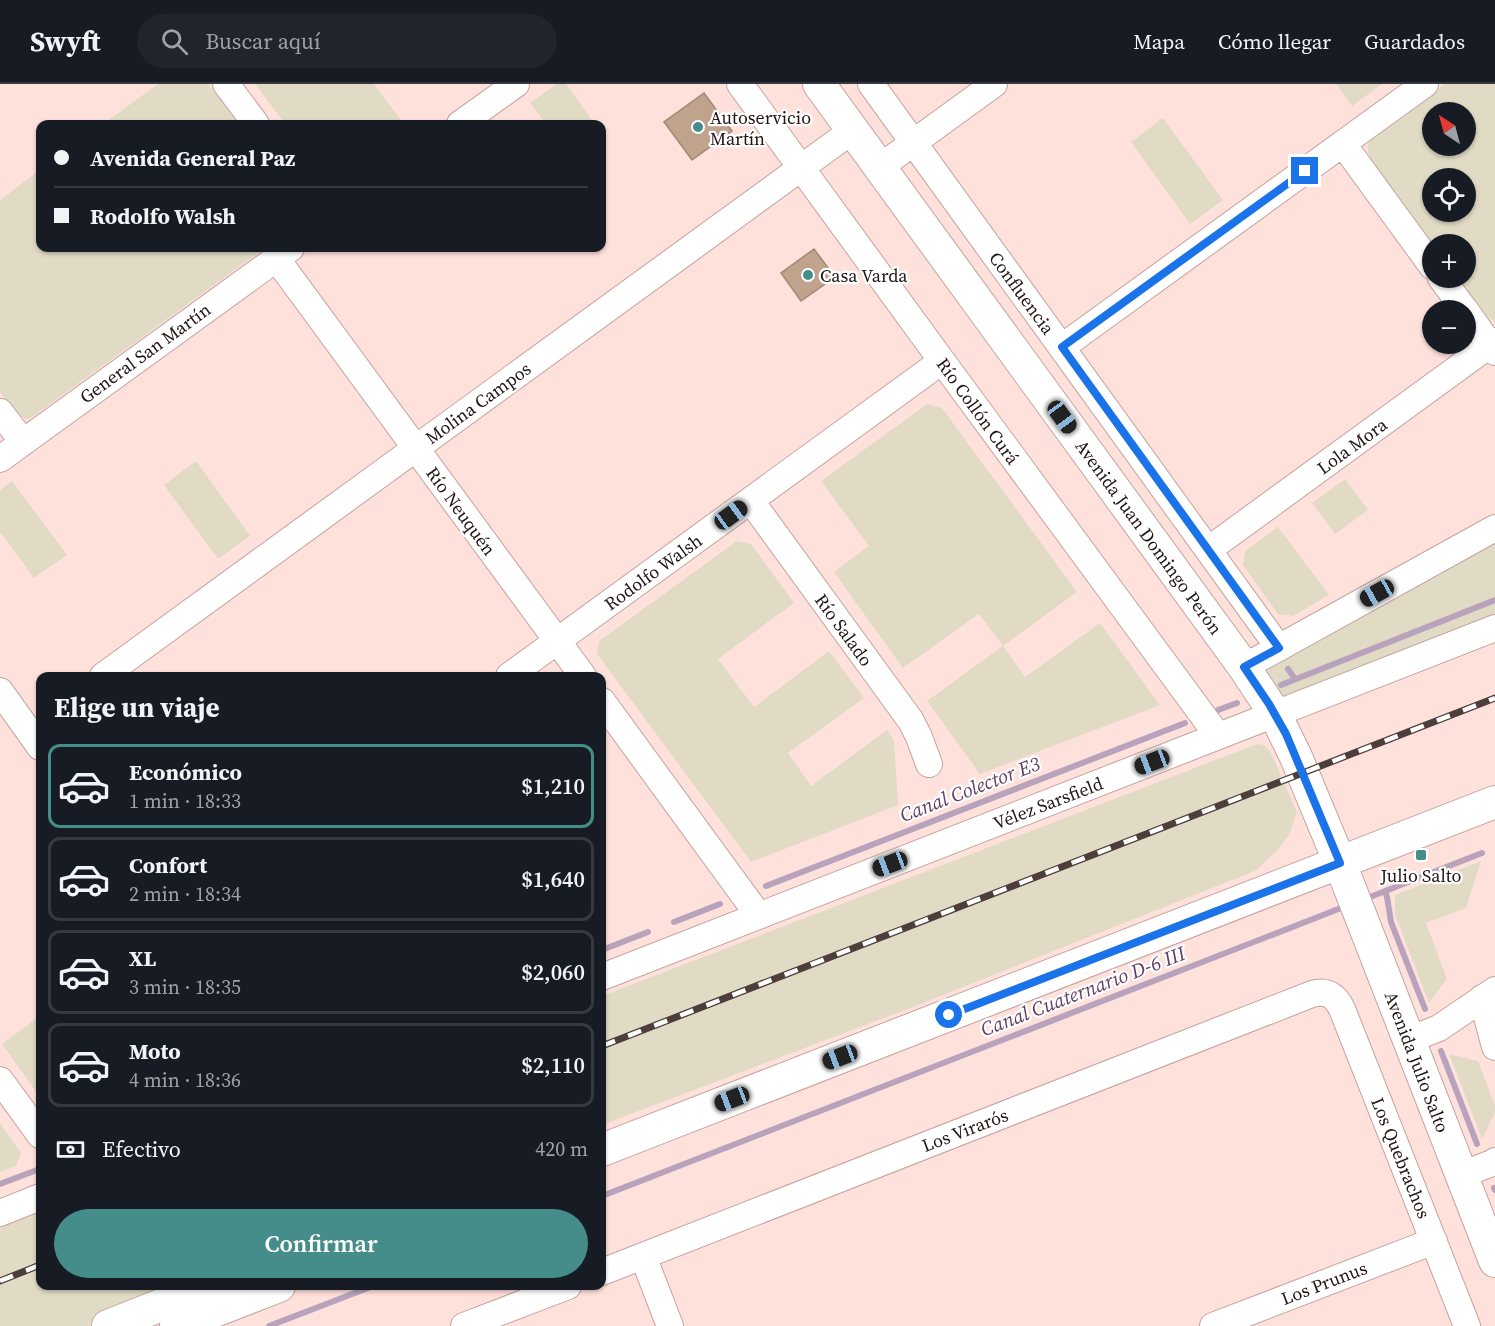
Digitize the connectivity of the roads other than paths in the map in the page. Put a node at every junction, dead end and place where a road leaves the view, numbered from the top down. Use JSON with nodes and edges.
{"nodes":[{"id":1,"x":226,"y":84,"type":"edge"},
{"id":2,"x":516,"y":84,"type":"edge"},
{"id":3,"x":740,"y":84,"type":"edge"},
{"id":4,"x":819,"y":84,"type":"edge"},
{"id":5,"x":871,"y":84,"type":"edge"},
{"id":6,"x":994,"y":84,"type":"edge"},
{"id":7,"x":1425,"y":84,"type":"edge"},
{"id":8,"x":252,"y":120,"type":"edge"},
{"id":9,"x":466,"y":120,"type":"edge"},
{"id":10,"x":852,"y":130,"type":"junction"},
{"id":11,"x":914,"y":142,"type":"junction"},
{"id":12,"x":1343,"y":144,"type":"junction"},
{"id":13,"x":880,"y":167,"type":"junction"},
{"id":14,"x":801,"y":168,"type":"junction"},
{"id":15,"x":1422,"y":252,"type":"edge"},
{"id":16,"x":283,"y":253,"type":"edge"},
{"id":17,"x":1476,"y":325,"type":"edge"},
{"id":18,"x":1493,"y":346,"type":"edge"},
{"id":19,"x":1062,"y":347,"type":"junction"},
{"id":20,"x":942,"y":361,"type":"junction"},
{"id":21,"x":0,"y":412,"type":"edge"},
{"id":22,"x":22,"y":442,"type":"junction"},
{"id":23,"x":416,"y":448,"type":"junction"},
{"id":24,"x":0,"y":459,"type":"edge"},
{"id":25,"x":751,"y":501,"type":"junction"},
{"id":26,"x":1495,"y":528,"type":"edge"},
{"id":27,"x":1208,"y":550,"type":"junction"},
{"id":28,"x":1495,"y":628,"type":"edge"},
{"id":29,"x":557,"y":642,"type":"junction"},
{"id":30,"x":1279,"y":648,"type":"junction"},
{"id":31,"x":1244,"y":667,"type":"junction"},
{"id":32,"x":108,"y":672,"type":"edge"},
{"id":33,"x":515,"y":672,"type":"edge"},
{"id":34,"x":580,"y":672,"type":"edge"},
{"id":35,"x":0,"y":691,"type":"edge"},
{"id":36,"x":606,"y":706,"type":"edge"},
{"id":37,"x":1275,"y":714,"type":"junction"},
{"id":38,"x":36,"y":732,"type":"edge"},
{"id":39,"x":1218,"y":736,"type":"junction"},
{"id":40,"x":929,"y":764,"type":"dead end"},
{"id":41,"x":1493,"y":809,"type":"edge"},
{"id":42,"x":1340,"y":863,"type":"junction"},
{"id":43,"x":759,"y":916,"type":"junction"},
{"id":44,"x":606,"y":975,"type":"edge"},
{"id":45,"x":1329,"y":994,"type":"joint"},
{"id":46,"x":1489,"y":994,"type":"edge"},
{"id":47,"x":1409,"y":1040,"type":"junction"},
{"id":48,"x":1495,"y":1047,"type":"edge"},
{"id":49,"x":0,"y":1080,"type":"edge"},
{"id":50,"x":36,"y":1130,"type":"edge"},
{"id":51,"x":606,"y":1148,"type":"edge"},
{"id":52,"x":1495,"y":1161,"type":"edge"},
{"id":53,"x":1461,"y":1175,"type":"junction"},
{"id":54,"x":36,"y":1199,"type":"edge"},
{"id":55,"x":0,"y":1213,"type":"edge"},
{"id":56,"x":1434,"y":1241,"type":"junction"},
{"id":57,"x":643,"y":1256,"type":"junction"},
{"id":58,"x":1495,"y":1261,"type":"edge"},
{"id":59,"x":606,"y":1270,"type":"edge"},
{"id":60,"x":200,"y":1290,"type":"edge"},
{"id":61,"x":269,"y":1290,"type":"edge"},
{"id":62,"x":558,"y":1290,"type":"edge"},
{"id":63,"x":108,"y":1326,"type":"edge"},
{"id":64,"x":176,"y":1326,"type":"edge"},
{"id":65,"x":464,"y":1326,"type":"edge"},
{"id":66,"x":670,"y":1326,"type":"edge"},
{"id":67,"x":1214,"y":1326,"type":"edge"},
{"id":68,"x":1467,"y":1326,"type":"edge"}],
"edges":[{"from":1,"to":8,"type":"street"},
{"from":2,"to":9,"type":"street"},
{"from":3,"to":14,"type":"street","name":"Río Collón Curá"},
{"from":4,"to":10,"type":"main road","name":"Avenida Juan Domingo Perón"},
{"from":5,"to":11,"type":"street","name":"Confluencia"},
{"from":6,"to":11,"type":"street"},
{"from":7,"to":12,"type":"street"},
{"from":10,"to":13,"type":"main road","name":"Avenida Juan Domingo Perón"},
{"from":10,"to":14,"type":"street","name":"Molina Campos"},
{"from":11,"to":13,"type":"street"},
{"from":11,"to":19,"type":"street","name":"Confluencia"},
{"from":12,"to":15,"type":"street"},
{"from":12,"to":19,"type":"street"},
{"from":13,"to":31,"type":"main road","name":"Avenida Juan Domingo Perón"},
{"from":14,"to":20,"type":"street","name":"Río Collón Curá"},
{"from":14,"to":23,"type":"street","name":"Molina Campos"},
{"from":16,"to":22,"type":"street","name":"General San Martín"},
{"from":16,"to":23,"type":"street","name":"Río Neuquén"},
{"from":17,"to":18,"type":"street"},
{"from":18,"to":27,"type":"street","name":"Lola Mora"},
{"from":19,"to":27,"type":"street","name":"Confluencia"},
{"from":20,"to":25,"type":"street","name":"Rodolfo Walsh"},
{"from":20,"to":39,"type":"street","name":"Río Collón Curá"},
{"from":21,"to":22,"type":"street"},
{"from":22,"to":24,"type":"street","name":"General San Martín"},
{"from":23,"to":29,"type":"street","name":"Río Neuquén"},
{"from":23,"to":32,"type":"street","name":"Molina Campos"},
{"from":25,"to":29,"type":"street","name":"Rodolfo Walsh"},
{"from":25,"to":40,"type":"street","name":"Río Salado"},
{"from":26,"to":30,"type":"street"},
{"from":27,"to":30,"type":"street","name":"Confluencia"},
{"from":28,"to":37,"type":"street","name":"Vélez Sarsfield"},
{"from":29,"to":33,"type":"street","name":"Rodolfo Walsh"},
{"from":29,"to":34,"type":"street","name":"Río Neuquén"},
{"from":30,"to":31,"type":"street"},
{"from":31,"to":37,"type":"main road","name":"Avenida Juan Domingo Perón"},
{"from":35,"to":38,"type":"street"},
{"from":36,"to":43,"type":"street"},
{"from":37,"to":39,"type":"street","name":"Vélez Sarsfield"},
{"from":37,"to":42,"type":"main road","name":"Avenida Juan Domingo Perón"},
{"from":39,"to":43,"type":"street","name":"Vélez Sarsfield"},
{"from":41,"to":42,"type":"main road"},
{"from":42,"to":47,"type":"main road","name":"Avenida Julio Salto"},
{"from":42,"to":51,"type":"main road"},
{"from":43,"to":44,"type":"street","name":"Vélez Sarsfield"},
{"from":45,"to":56,"type":"street","name":"Los Quebrachos"},
{"from":45,"to":57,"type":"street","name":"Los Virarós"},
{"from":46,"to":47,"type":"street"},
{"from":46,"to":48,"type":"street"},
{"from":47,"to":53,"type":"main road","name":"Avenida Julio Salto"},
{"from":49,"to":50,"type":"street"},
{"from":52,"to":53,"type":"street"},
{"from":53,"to":58,"type":"main road","name":"Avenida Julio Salto"},
{"from":54,"to":55,"type":"street"},
{"from":56,"to":67,"type":"street","name":"Los Prunus"},
{"from":56,"to":68,"type":"street","name":"Los Quebrachos"},
{"from":57,"to":59,"type":"street","name":"Los Virarós"},
{"from":57,"to":66,"type":"street"},
{"from":60,"to":63,"type":"main road"},
{"from":61,"to":64,"type":"main road"},
{"from":62,"to":65,"type":"street"}]}
